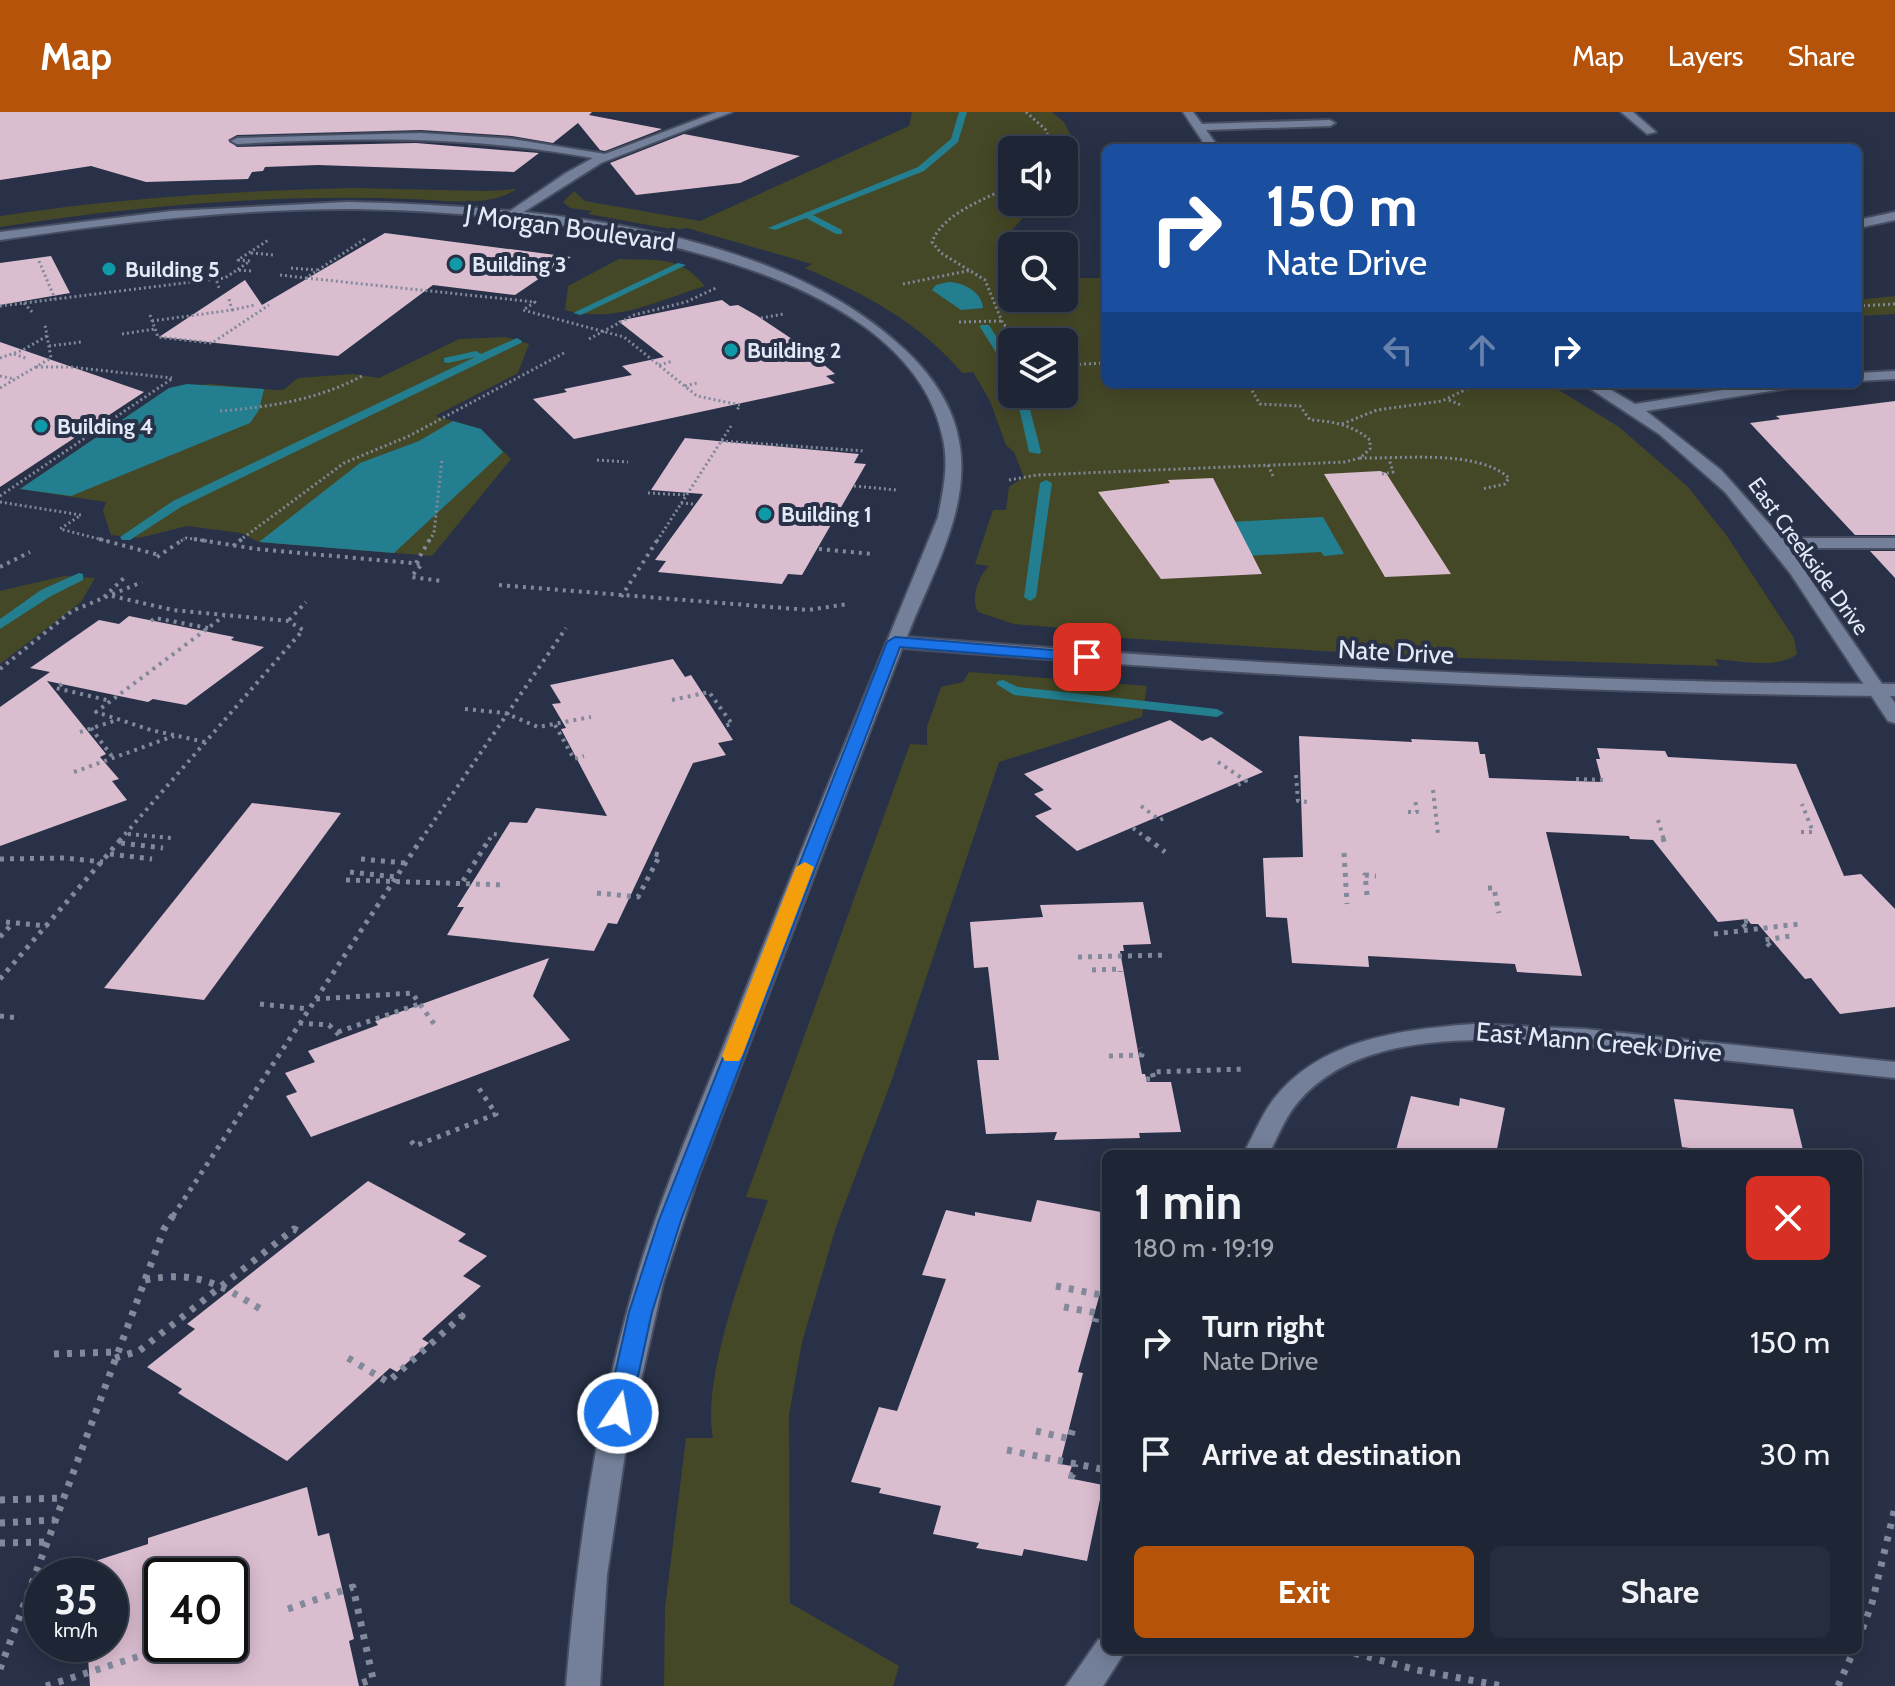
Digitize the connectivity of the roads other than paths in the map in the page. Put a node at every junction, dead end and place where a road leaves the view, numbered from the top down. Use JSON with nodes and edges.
{"nodes":[{"id":1,"x":727,"y":112,"type":"edge"},
{"id":2,"x":1188,"y":112,"type":"edge"},
{"id":3,"x":1626,"y":112,"type":"edge"},
{"id":4,"x":1330,"y":123,"type":"dead end"},
{"id":5,"x":1201,"y":127,"type":"junction"},
{"id":6,"x":1651,"y":132,"type":"dead end"},
{"id":7,"x":237,"y":141,"type":"dead end"},
{"id":8,"x":644,"y":142,"type":"junction"},
{"id":9,"x":1211,"y":144,"type":"edge"},
{"id":10,"x":666,"y":147,"type":"dead end"},
{"id":11,"x":604,"y":157,"type":"junction"},
{"id":12,"x":511,"y":216,"type":"junction"},
{"id":13,"x":1895,"y":216,"type":"edge"},
{"id":14,"x":1862,"y":223,"type":"edge"},
{"id":15,"x":0,"y":236,"type":"edge"},
{"id":16,"x":1895,"y":375,"type":"edge"},
{"id":17,"x":1862,"y":377,"type":"edge"},
{"id":18,"x":1597,"y":388,"type":"edge"},
{"id":19,"x":1764,"y":388,"type":"edge"},
{"id":20,"x":1632,"y":409,"type":"junction"},
{"id":21,"x":1776,"y":543,"type":"junction"},
{"id":22,"x":1895,"y":543,"type":"edge"},
{"id":23,"x":895,"y":642,"type":"junction"},
{"id":24,"x":1886,"y":690,"type":"edge"},
{"id":25,"x":1895,"y":717,"type":"edge"},
{"id":26,"x":1895,"y":1070,"type":"edge"},
{"id":27,"x":1258,"y":1150,"type":"edge"},
{"id":28,"x":1107,"y":1654,"type":"edge"},
{"id":29,"x":583,"y":1686,"type":"edge"},
{"id":30,"x":1083,"y":1686,"type":"edge"}],
"edges":[{"from":1,"to":8,"type":"street"},
{"from":2,"to":5,"type":"street"},
{"from":3,"to":6,"type":"street"},
{"from":4,"to":5,"type":"street"},
{"from":5,"to":9,"type":"street"},
{"from":7,"to":11,"type":"street"},
{"from":8,"to":10,"type":"street"},
{"from":8,"to":11,"type":"street"},
{"from":11,"to":12,"type":"street"},
{"from":12,"to":15,"type":"street","name":"J Morgan Boulevard"},
{"from":12,"to":23,"type":"street","name":"J Morgan Boulevard"},
{"from":13,"to":14,"type":"street"},
{"from":16,"to":17,"type":"street"},
{"from":18,"to":20,"type":"street","name":"East Creekside Drive"},
{"from":19,"to":20,"type":"street"},
{"from":20,"to":21,"type":"street","name":"East Creekside Drive"},
{"from":21,"to":22,"type":"street"},
{"from":21,"to":24,"type":"street","name":"East Creekside Drive"},
{"from":23,"to":24,"type":"street","name":"Nate Drive"},
{"from":23,"to":29,"type":"street","name":"J Morgan Boulevard"},
{"from":24,"to":25,"type":"street","name":"East Creekside Drive"},
{"from":26,"to":27,"type":"street","name":"East Mann Creek Drive"},
{"from":28,"to":30,"type":"street"}]}
